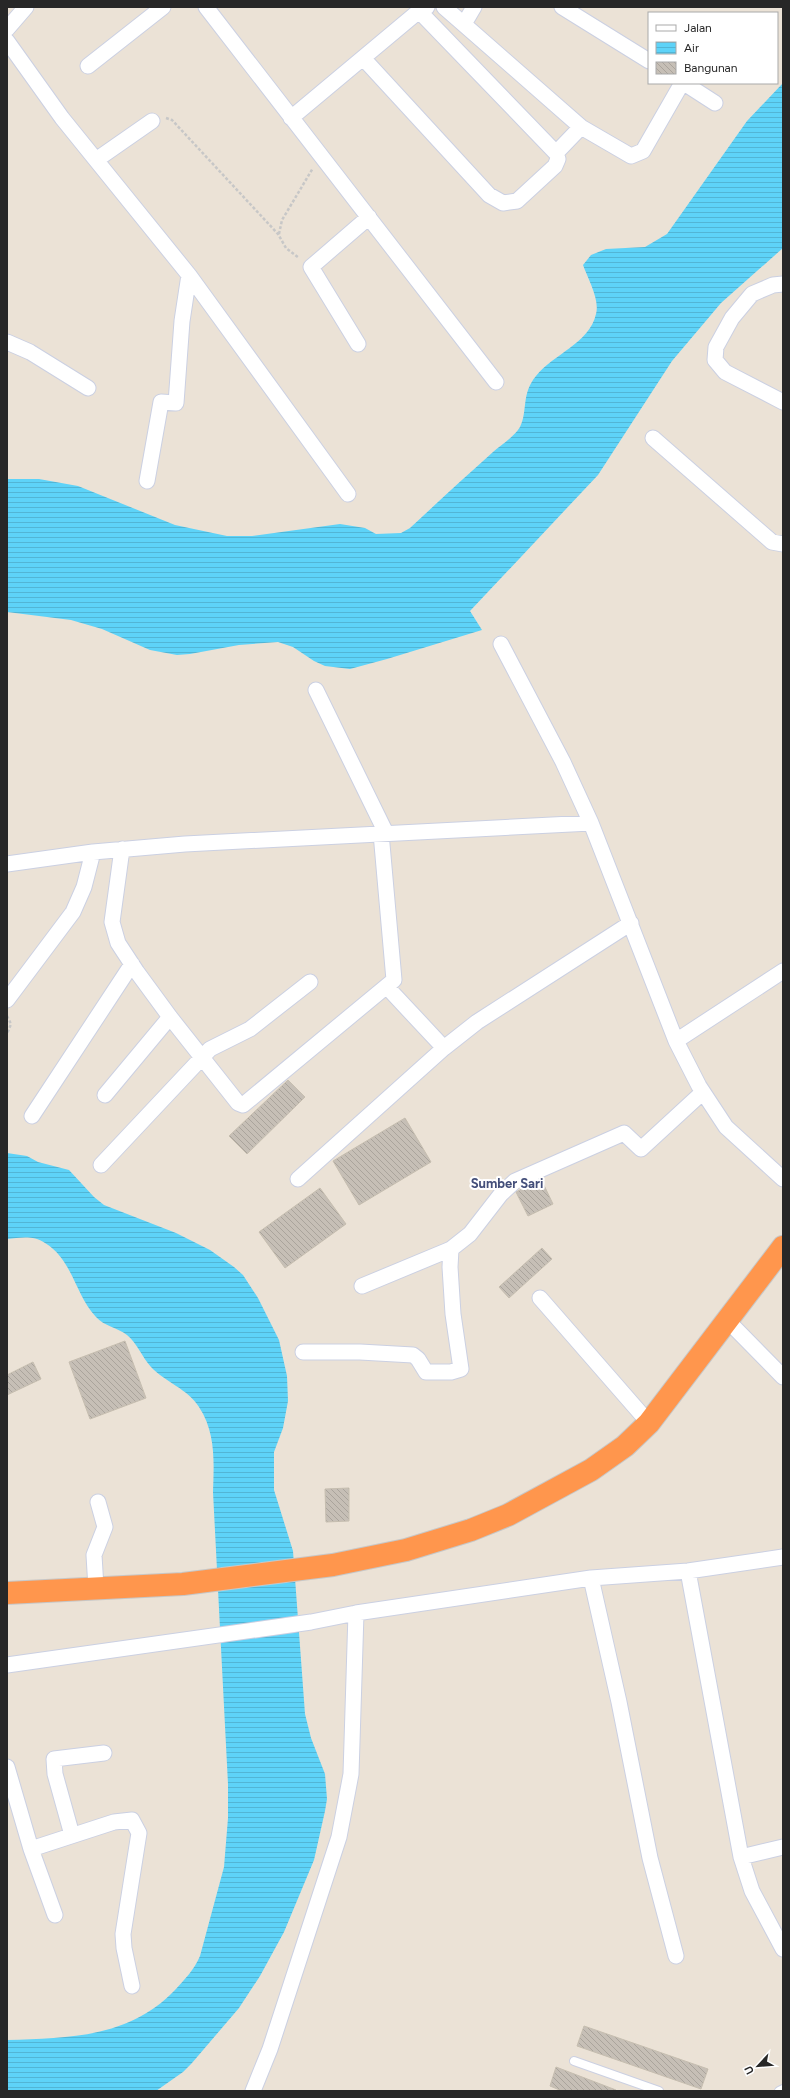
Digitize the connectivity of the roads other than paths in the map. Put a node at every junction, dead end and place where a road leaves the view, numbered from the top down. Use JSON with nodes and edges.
{"nodes":[{"id":1,"x":26,"y":7,"type":"edge"},
{"id":2,"x":163,"y":7,"type":"edge"},
{"id":3,"x":206,"y":7,"type":"edge"},
{"id":4,"x":444,"y":7,"type":"edge"},
{"id":5,"x":474,"y":7,"type":"edge"},
{"id":6,"x":562,"y":7,"type":"edge"},
{"id":7,"x":423,"y":9,"type":"edge"},
{"id":8,"x":464,"y":24,"type":"junction"},
{"id":9,"x":7,"y":29,"type":"edge"},
{"id":10,"x":7,"y":41,"type":"edge"},
{"id":11,"x":363,"y":58,"type":"junction"},
{"id":12,"x":648,"y":60,"type":"edge"},
{"id":13,"x":88,"y":66,"type":"dead end"},
{"id":14,"x":682,"y":84,"type":"edge"},
{"id":15,"x":685,"y":84,"type":"edge"},
{"id":16,"x":714,"y":103,"type":"dead end"},
{"id":17,"x":291,"y":118,"type":"junction"},
{"id":18,"x":152,"y":121,"type":"road end"},
{"id":19,"x":581,"y":127,"type":"junction"},
{"id":20,"x":556,"y":153,"type":"junction"},
{"id":21,"x":96,"y":160,"type":"junction"},
{"id":22,"x":369,"y":217,"type":"junction"},
{"id":23,"x":189,"y":275,"type":"junction"},
{"id":24,"x":783,"y":284,"type":"edge"},
{"id":25,"x":7,"y":342,"type":"edge"},
{"id":26,"x":358,"y":344,"type":"dead end"},
{"id":27,"x":496,"y":382,"type":"dead end"},
{"id":28,"x":88,"y":388,"type":"dead end"},
{"id":29,"x":783,"y":402,"type":"edge"},
{"id":30,"x":653,"y":438,"type":"dead end"},
{"id":31,"x":147,"y":481,"type":"dead end"},
{"id":32,"x":348,"y":494,"type":"dead end"},
{"id":33,"x":783,"y":544,"type":"edge"},
{"id":34,"x":501,"y":644,"type":"dead end"},
{"id":35,"x":316,"y":690,"type":"dead end"},
{"id":36,"x":591,"y":823,"type":"junction"},
{"id":37,"x":384,"y":833,"type":"junction"},
{"id":38,"x":122,"y":849,"type":"junction"},
{"id":39,"x":93,"y":852,"type":"junction"},
{"id":40,"x":7,"y":864,"type":"edge"},
{"id":41,"x":631,"y":923,"type":"junction"},
{"id":42,"x":132,"y":964,"type":"junction"},
{"id":43,"x":783,"y":971,"type":"edge"},
{"id":44,"x":310,"y":982,"type":"dead end"},
{"id":45,"x":387,"y":987,"type":"junction"},
{"id":46,"x":7,"y":1000,"type":"edge"},
{"id":47,"x":170,"y":1017,"type":"junction"},
{"id":48,"x":676,"y":1041,"type":"junction"},
{"id":49,"x":444,"y":1048,"type":"junction"},
{"id":50,"x":201,"y":1057,"type":"junction"},
{"id":51,"x":703,"y":1092,"type":"junction"},
{"id":52,"x":105,"y":1096,"type":"dead end"},
{"id":53,"x":32,"y":1116,"type":"dead end"},
{"id":54,"x":101,"y":1165,"type":"dead end"},
{"id":55,"x":298,"y":1179,"type":"dead end"},
{"id":56,"x":783,"y":1179,"type":"edge"},
{"id":57,"x":783,"y":1247,"type":"edge"},
{"id":58,"x":452,"y":1249,"type":"junction"},
{"id":59,"x":362,"y":1286,"type":"dead end"},
{"id":60,"x":540,"y":1298,"type":"dead end"},
{"id":61,"x":727,"y":1320,"type":"junction"},
{"id":62,"x":303,"y":1352,"type":"dead end"},
{"id":63,"x":783,"y":1378,"type":"edge"},
{"id":64,"x":649,"y":1423,"type":"junction"},
{"id":65,"x":98,"y":1502,"type":"dead end"},
{"id":66,"x":783,"y":1557,"type":"edge"},
{"id":67,"x":688,"y":1572,"type":"junction"},
{"id":68,"x":591,"y":1578,"type":"junction"},
{"id":69,"x":96,"y":1588,"type":"junction"},
{"id":70,"x":7,"y":1593,"type":"edge"},
{"id":71,"x":356,"y":1613,"type":"junction"},
{"id":72,"x":7,"y":1665,"type":"edge"},
{"id":73,"x":104,"y":1753,"type":"dead end"},
{"id":74,"x":7,"y":1768,"type":"edge"},
{"id":75,"x":72,"y":1835,"type":"junction"},
{"id":76,"x":783,"y":1847,"type":"edge"},
{"id":77,"x":31,"y":1849,"type":"junction"},
{"id":78,"x":740,"y":1857,"type":"junction"},
{"id":79,"x":55,"y":1915,"type":"dead end"},
{"id":80,"x":783,"y":1949,"type":"edge"},
{"id":81,"x":676,"y":1956,"type":"dead end"},
{"id":82,"x":132,"y":1986,"type":"dead end"},
{"id":83,"x":574,"y":2061,"type":"dead end"},
{"id":84,"x":783,"y":2089,"type":"edge"},
{"id":85,"x":253,"y":2091,"type":"edge"},
{"id":86,"x":659,"y":2091,"type":"edge"},
{"id":87,"x":779,"y":2091,"type":"edge"}],
"edges":[{"from":1,"to":9,"type":"street"},
{"from":2,"to":13,"type":"street"},
{"from":3,"to":17,"type":"street"},
{"from":4,"to":8,"type":"street"},
{"from":5,"to":8,"type":"street"},
{"from":6,"to":12,"type":"street"},
{"from":7,"to":11,"type":"street"},
{"from":7,"to":20,"type":"street"},
{"from":8,"to":19,"type":"street"},
{"from":10,"to":21,"type":"street"},
{"from":11,"to":17,"type":"street"},
{"from":11,"to":20,"type":"street"},
{"from":14,"to":19,"type":"street"},
{"from":15,"to":16,"type":"street"},
{"from":17,"to":22,"type":"street"},
{"from":18,"to":21,"type":"street"},
{"from":19,"to":20,"type":"street"},
{"from":21,"to":23,"type":"street"},
{"from":22,"to":26,"type":"street"},
{"from":22,"to":27,"type":"street"},
{"from":23,"to":31,"type":"street"},
{"from":23,"to":32,"type":"street"},
{"from":24,"to":29,"type":"street"},
{"from":25,"to":28,"type":"street"},
{"from":30,"to":33,"type":"street"},
{"from":34,"to":36,"type":"street"},
{"from":35,"to":37,"type":"street"},
{"from":36,"to":37,"type":"street"},
{"from":36,"to":41,"type":"street"},
{"from":37,"to":38,"type":"street"},
{"from":37,"to":45,"type":"street"},
{"from":38,"to":39,"type":"street"},
{"from":38,"to":42,"type":"street"},
{"from":39,"to":40,"type":"street"},
{"from":39,"to":46,"type":"street"},
{"from":41,"to":48,"type":"street"},
{"from":41,"to":49,"type":"street"},
{"from":42,"to":47,"type":"street"},
{"from":42,"to":53,"type":"street"},
{"from":43,"to":48,"type":"street"},
{"from":44,"to":50,"type":"street"},
{"from":45,"to":49,"type":"street"},
{"from":45,"to":50,"type":"street"},
{"from":47,"to":50,"type":"street"},
{"from":47,"to":52,"type":"street"},
{"from":48,"to":51,"type":"street"},
{"from":49,"to":55,"type":"street"},
{"from":50,"to":54,"type":"street"},
{"from":51,"to":56,"type":"street"},
{"from":51,"to":58,"type":"street"},
{"from":57,"to":61,"type":"highway"},
{"from":58,"to":59,"type":"street"},
{"from":58,"to":62,"type":"street"},
{"from":60,"to":64,"type":"street"},
{"from":61,"to":63,"type":"street"},
{"from":61,"to":64,"type":"highway"},
{"from":64,"to":69,"type":"highway"},
{"from":65,"to":69,"type":"street"},
{"from":66,"to":67,"type":"street"},
{"from":67,"to":68,"type":"street"},
{"from":67,"to":78,"type":"street"},
{"from":68,"to":71,"type":"street"},
{"from":68,"to":81,"type":"street"},
{"from":69,"to":70,"type":"highway"},
{"from":71,"to":72,"type":"street"},
{"from":71,"to":85,"type":"street"},
{"from":73,"to":75,"type":"street"},
{"from":74,"to":77,"type":"street"},
{"from":75,"to":77,"type":"street"},
{"from":75,"to":82,"type":"street"},
{"from":76,"to":78,"type":"street"},
{"from":77,"to":79,"type":"street"},
{"from":78,"to":80,"type":"street"},
{"from":83,"to":86,"type":"lane"},
{"from":84,"to":87,"type":"lane"}]}
